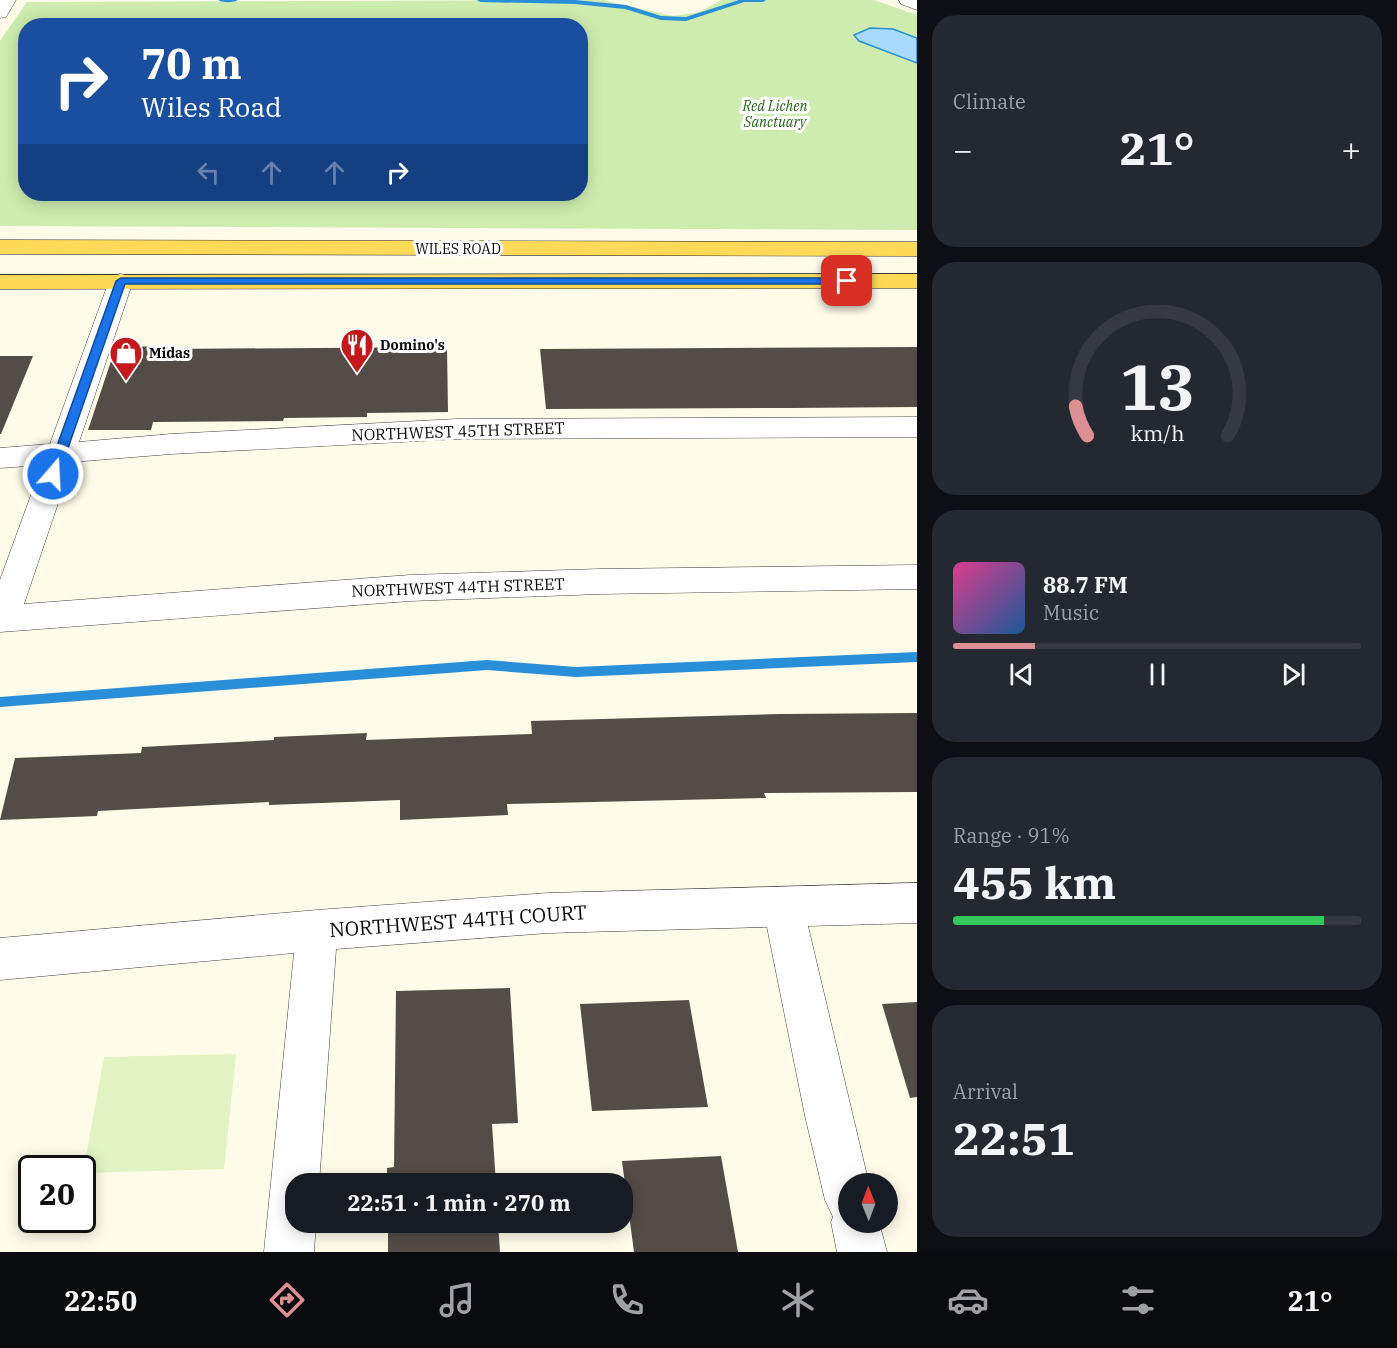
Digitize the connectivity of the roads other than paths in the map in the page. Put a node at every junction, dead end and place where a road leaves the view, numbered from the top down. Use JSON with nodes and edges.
{"nodes":[{"id":1,"x":8,"y":0,"type":"edge"},
{"id":2,"x":0,"y":13,"type":"edge"},
{"id":3,"x":0,"y":247,"type":"edge"},
{"id":4,"x":917,"y":249,"type":"edge"},
{"id":5,"x":121,"y":281,"type":"junction"},
{"id":6,"x":917,"y":281,"type":"edge"},
{"id":7,"x":0,"y":282,"type":"edge"},
{"id":8,"x":917,"y":427,"type":"edge"},
{"id":9,"x":60,"y":453,"type":"junction"},
{"id":10,"x":0,"y":458,"type":"edge"},
{"id":11,"x":917,"y":577,"type":"edge"},
{"id":12,"x":1,"y":619,"type":"edge"},
{"id":13,"x":917,"y":903,"type":"edge"},
{"id":14,"x":783,"y":906,"type":"junction"},
{"id":15,"x":317,"y":930,"type":"junction"},
{"id":16,"x":0,"y":960,"type":"edge"},
{"id":17,"x":842,"y":1173,"type":"edge"},
{"id":18,"x":858,"y":1233,"type":"edge"},
{"id":19,"x":289,"y":1252,"type":"edge"},
{"id":20,"x":862,"y":1252,"type":"edge"}],
"edges":[{"from":1,"to":2,"type":"street"},
{"from":3,"to":4,"type":"main road","name":"WILES ROAD"},
{"from":5,"to":6,"type":"main road","name":"WILES ROAD"},
{"from":5,"to":7,"type":"main road","name":"WILES ROAD"},
{"from":5,"to":9,"type":"street"},
{"from":8,"to":9,"type":"street","name":"NORTHWEST 45TH STREET"},
{"from":9,"to":10,"type":"street","name":"NORTHWEST 45TH STREET"},
{"from":9,"to":12,"type":"street"},
{"from":11,"to":12,"type":"street","name":"NORTHWEST 44TH STREET"},
{"from":13,"to":14,"type":"street","name":"NORTHWEST 44TH COURT"},
{"from":14,"to":15,"type":"street","name":"NORTHWEST 44TH COURT"},
{"from":14,"to":17,"type":"street"},
{"from":15,"to":16,"type":"street","name":"NORTHWEST 44TH COURT"},
{"from":15,"to":19,"type":"street"},
{"from":18,"to":20,"type":"street"}]}
